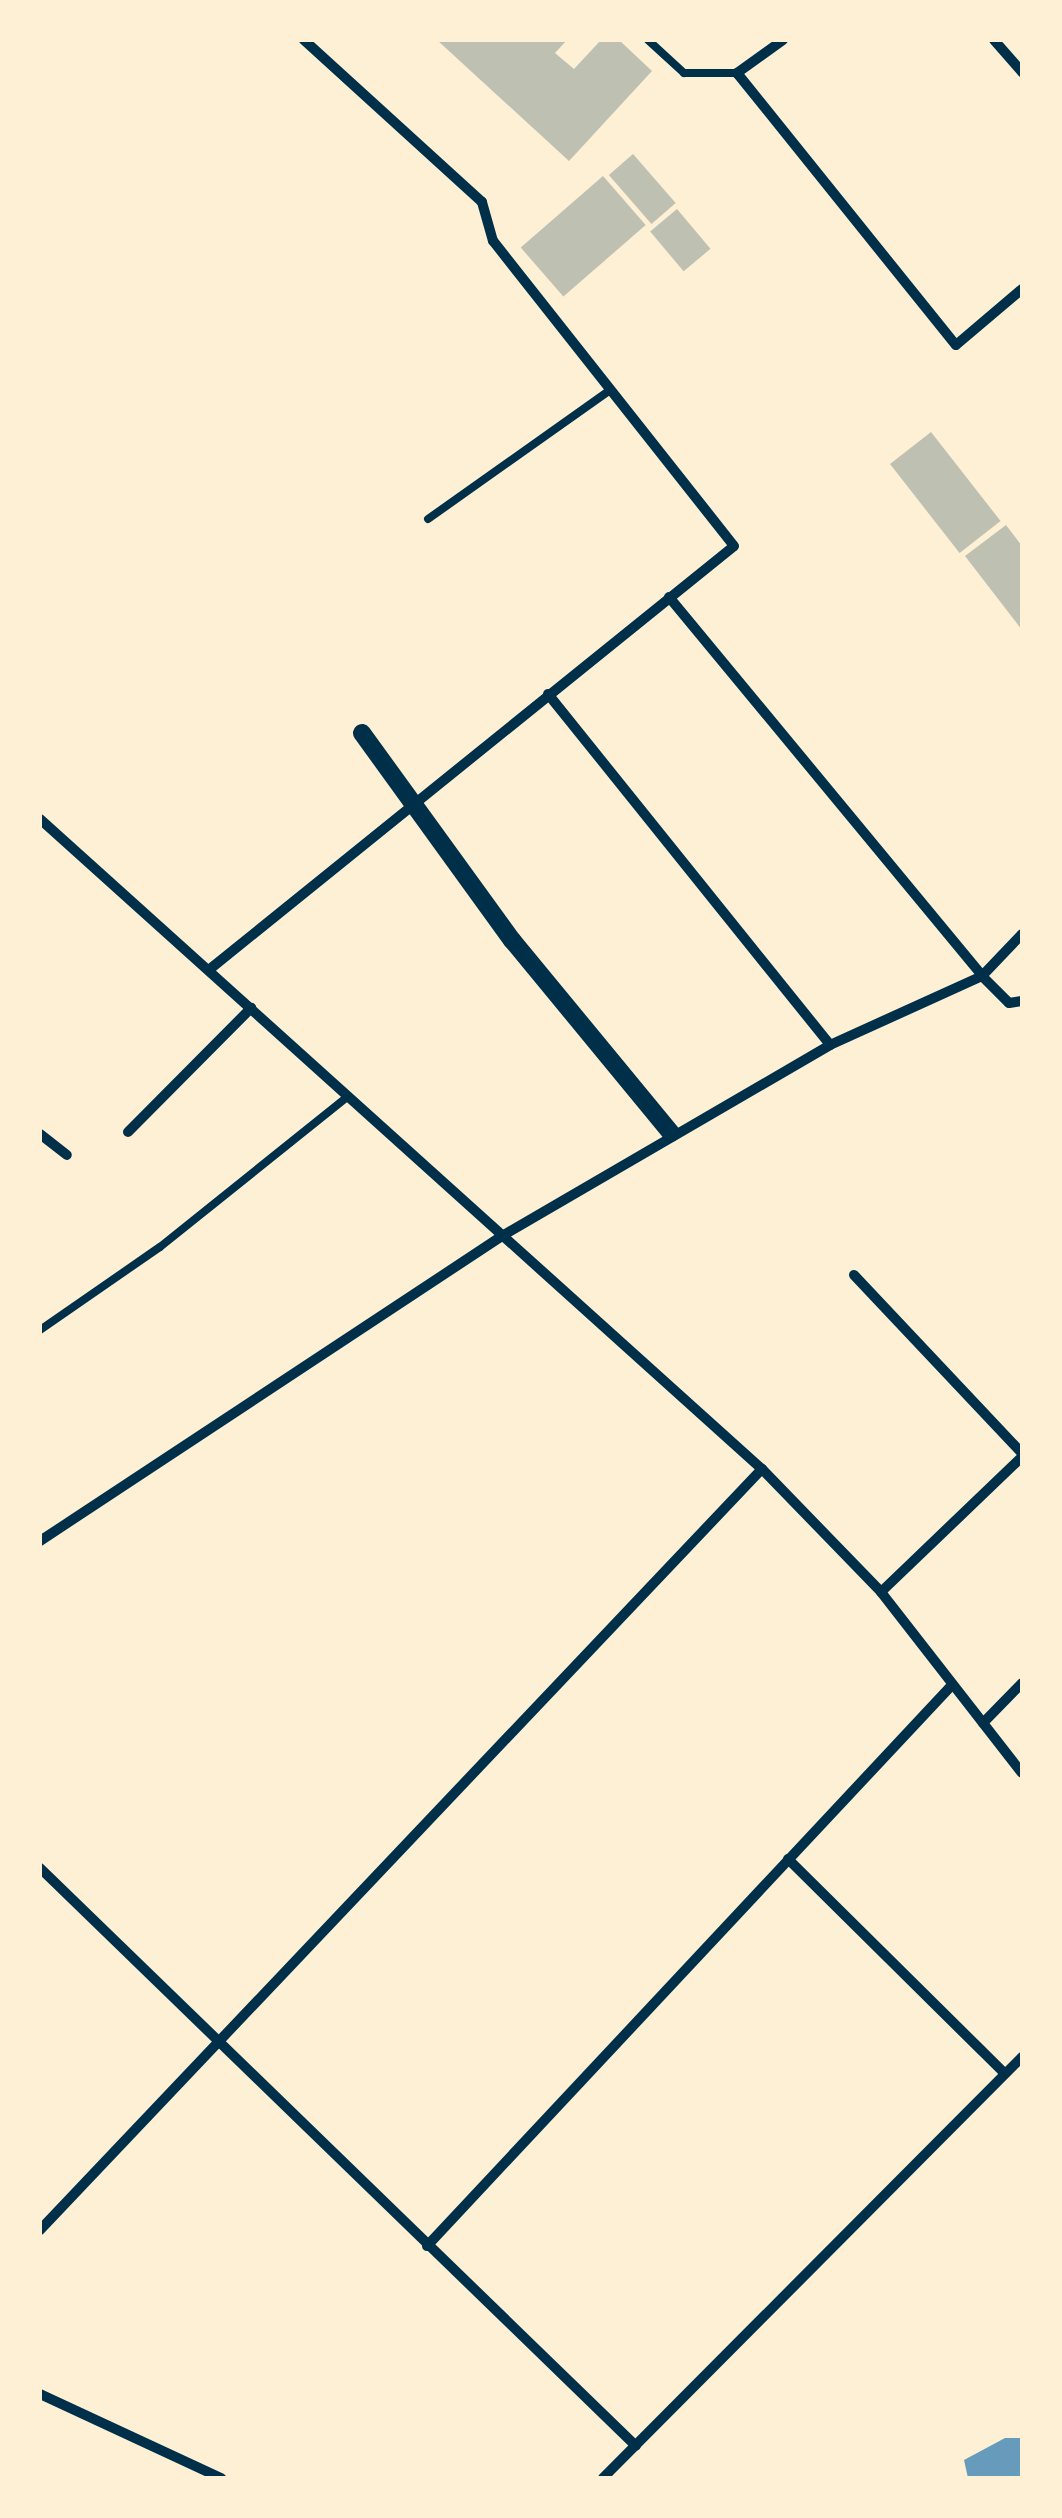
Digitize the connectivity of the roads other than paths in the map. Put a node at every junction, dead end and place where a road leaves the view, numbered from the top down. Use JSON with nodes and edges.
{"nodes":[{"id":1,"x":304,"y":40,"type":"edge"},
{"id":2,"x":648,"y":40,"type":"edge"},
{"id":3,"x":784,"y":40,"type":"edge"},
{"id":4,"x":994,"y":40,"type":"edge"},
{"id":5,"x":1022,"y":72,"type":"edge"},
{"id":6,"x":737,"y":73,"type":"junction"},
{"id":7,"x":1022,"y":289,"type":"edge"},
{"id":8,"x":610,"y":390,"type":"junction"},
{"id":9,"x":428,"y":518,"type":"dead end"},
{"id":10,"x":669,"y":597,"type":"junction"},
{"id":11,"x":548,"y":694,"type":"junction"},
{"id":12,"x":362,"y":733,"type":"dead end"},
{"id":13,"x":411,"y":803,"type":"junction"},
{"id":14,"x":44,"y":823,"type":"edge"},
{"id":15,"x":40,"y":836,"type":"edge"},
{"id":16,"x":1022,"y":934,"type":"edge"},
{"id":17,"x":210,"y":969,"type":"junction"},
{"id":18,"x":982,"y":976,"type":"junction"},
{"id":19,"x":1022,"y":1001,"type":"edge"},
{"id":20,"x":251,"y":1008,"type":"junction"},
{"id":21,"x":830,"y":1045,"type":"junction"},
{"id":22,"x":346,"y":1098,"type":"junction"},
{"id":23,"x":128,"y":1132,"type":"dead end"},
{"id":24,"x":672,"y":1133,"type":"junction"},
{"id":25,"x":40,"y":1134,"type":"edge"},
{"id":26,"x":66,"y":1155,"type":"dead end"},
{"id":27,"x":502,"y":1236,"type":"junction"},
{"id":28,"x":854,"y":1275,"type":"dead end"},
{"id":29,"x":40,"y":1330,"type":"edge"},
{"id":30,"x":1022,"y":1455,"type":"edge"},
{"id":31,"x":762,"y":1469,"type":"junction"},
{"id":32,"x":40,"y":1541,"type":"edge"},
{"id":33,"x":881,"y":1592,"type":"junction"},
{"id":34,"x":1022,"y":1683,"type":"edge"},
{"id":35,"x":952,"y":1684,"type":"junction"},
{"id":36,"x":982,"y":1723,"type":"junction"},
{"id":37,"x":1022,"y":1773,"type":"edge"},
{"id":38,"x":788,"y":1860,"type":"junction"},
{"id":39,"x":40,"y":1868,"type":"edge"},
{"id":40,"x":220,"y":2044,"type":"junction"},
{"id":41,"x":1022,"y":2057,"type":"edge"},
{"id":42,"x":1005,"y":2074,"type":"junction"},
{"id":43,"x":40,"y":2230,"type":"edge"},
{"id":44,"x":427,"y":2246,"type":"junction"},
{"id":45,"x":40,"y":2394,"type":"edge"},
{"id":46,"x":636,"y":2446,"type":"junction"},
{"id":47,"x":221,"y":2478,"type":"edge"},
{"id":48,"x":603,"y":2478,"type":"edge"}],
"edges":[{"from":1,"to":8,"type":"street"},
{"from":2,"to":6,"type":"lane"},
{"from":3,"to":6,"type":"street"},
{"from":4,"to":5,"type":"street"},
{"from":6,"to":7,"type":"street"},
{"from":8,"to":9,"type":"lane"},
{"from":8,"to":10,"type":"street"},
{"from":10,"to":11,"type":"street"},
{"from":10,"to":18,"type":"street"},
{"from":11,"to":13,"type":"street"},
{"from":11,"to":21,"type":"street"},
{"from":12,"to":13,"type":"street"},
{"from":13,"to":17,"type":"street"},
{"from":13,"to":24,"type":"street"},
{"from":14,"to":15,"type":"street"},
{"from":14,"to":17,"type":"street"},
{"from":16,"to":18,"type":"street"},
{"from":17,"to":20,"type":"street"},
{"from":18,"to":19,"type":"street"},
{"from":18,"to":21,"type":"street"},
{"from":20,"to":22,"type":"street"},
{"from":20,"to":23,"type":"street"},
{"from":21,"to":24,"type":"street"},
{"from":22,"to":27,"type":"street"},
{"from":22,"to":29,"type":"lane"},
{"from":24,"to":27,"type":"street"},
{"from":25,"to":26,"type":"street"},
{"from":27,"to":31,"type":"street"},
{"from":27,"to":32,"type":"street"},
{"from":28,"to":30,"type":"street"},
{"from":30,"to":33,"type":"street"},
{"from":31,"to":33,"type":"street"},
{"from":31,"to":40,"type":"street"},
{"from":33,"to":35,"type":"street"},
{"from":34,"to":36,"type":"street"},
{"from":35,"to":36,"type":"street"},
{"from":35,"to":38,"type":"street"},
{"from":36,"to":37,"type":"street"},
{"from":38,"to":42,"type":"street"},
{"from":38,"to":44,"type":"street"},
{"from":39,"to":40,"type":"street"},
{"from":40,"to":43,"type":"street"},
{"from":40,"to":44,"type":"street"},
{"from":41,"to":42,"type":"street"},
{"from":42,"to":46,"type":"street"},
{"from":44,"to":46,"type":"street"},
{"from":45,"to":47,"type":"street"},
{"from":46,"to":48,"type":"street"}]}
